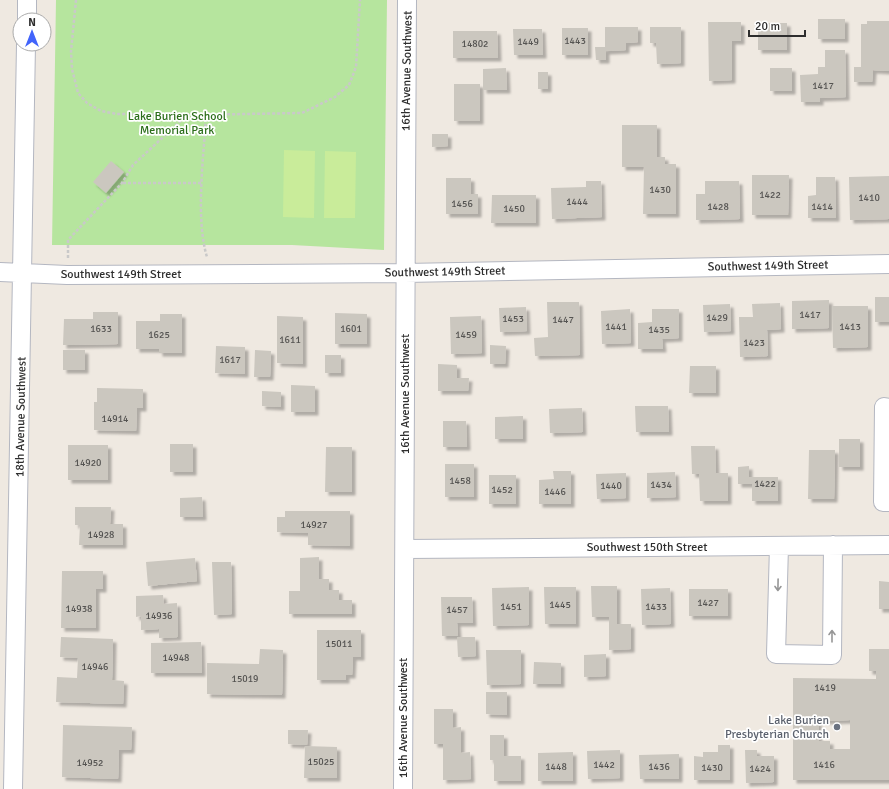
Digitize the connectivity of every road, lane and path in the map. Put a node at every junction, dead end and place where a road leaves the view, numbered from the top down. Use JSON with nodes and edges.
{"nodes":[{"id":1,"x":27,"y":0,"type":"edge"},
{"id":2,"x":76,"y":0,"type":"edge"},
{"id":3,"x":360,"y":0,"type":"edge"},
{"id":4,"x":407,"y":0,"type":"edge"},
{"id":5,"x":27,"y":12,"type":"edge"},
{"id":6,"x":26,"y":52,"type":"edge"},
{"id":7,"x":206,"y":114,"type":"junction"},
{"id":8,"x":187,"y":115,"type":"junction"},
{"id":9,"x":122,"y":183,"type":"junction"},
{"id":10,"x":202,"y":183,"type":"junction"},
{"id":11,"x":889,"y":264,"type":"edge"},
{"id":12,"x":0,"y":272,"type":"edge"},
{"id":13,"x":24,"y":273,"type":"junction"},
{"id":14,"x":404,"y":273,"type":"junction"},
{"id":15,"x":67,"y":275,"type":"junction"},
{"id":16,"x":212,"y":275,"type":"junction"},
{"id":17,"x":889,"y":408,"type":"edge"},
{"id":18,"x":889,"y":502,"type":"edge"},
{"id":19,"x":833,"y":545,"type":"junction"},
{"id":20,"x":889,"y":545,"type":"edge"},
{"id":21,"x":778,"y":546,"type":"junction"},
{"id":22,"x":405,"y":549,"type":"junction"},
{"id":23,"x":13,"y":789,"type":"edge"},
{"id":24,"x":403,"y":789,"type":"edge"}],
"edges":[{"from":1,"to":5,"type":"street"},
{"from":2,"to":8,"type":"path"},
{"from":3,"to":7,"type":"path"},
{"from":4,"to":14,"type":"street","name":"16th Avenue Southwest"},
{"from":6,"to":13,"type":"street","name":"18th Avenue Southwest"},
{"from":7,"to":8,"type":"path"},
{"from":7,"to":10,"type":"path"},
{"from":8,"to":9,"type":"path"},
{"from":9,"to":10,"type":"path"},
{"from":9,"to":15,"type":"path"},
{"from":10,"to":16,"type":"path"},
{"from":11,"to":14,"type":"street","name":"Southwest 149th Street"},
{"from":12,"to":13,"type":"street","name":"Southwest 149th Street"},
{"from":13,"to":15,"type":"street","name":"Southwest 149th Street"},
{"from":13,"to":23,"type":"street","name":"18th Avenue Southwest"},
{"from":14,"to":16,"type":"street","name":"Southwest 149th Street"},
{"from":14,"to":22,"type":"street","name":"16th Avenue Southwest"},
{"from":15,"to":16,"type":"street","name":"Southwest 149th Street"},
{"from":17,"to":18,"type":"street"},
{"from":19,"to":20,"type":"street","name":"Southwest 150th Street"},
{"from":19,"to":21,"type":"street","name":"Southwest 150th Street"},
{"from":21,"to":19,"type":"street","one_way":true},
{"from":21,"to":22,"type":"street","name":"Southwest 150th Street"},
{"from":22,"to":24,"type":"street","name":"16th Avenue Southwest"}]}
